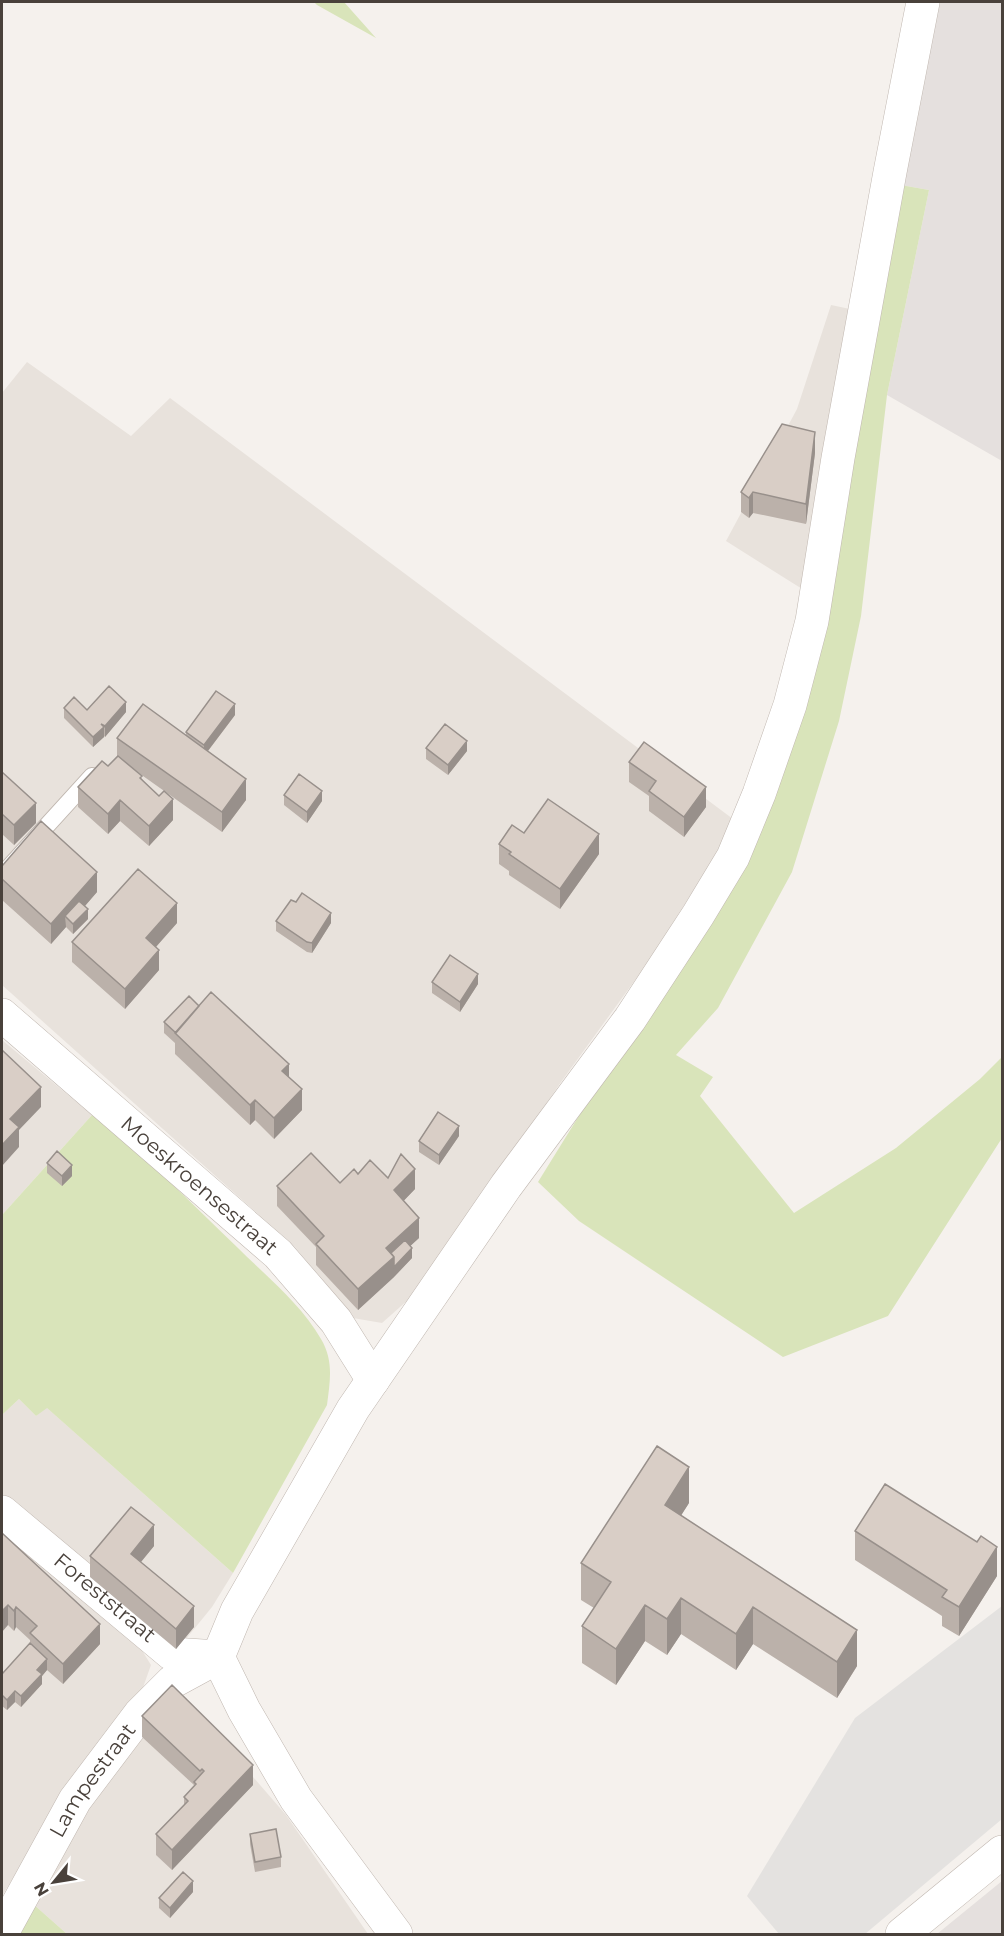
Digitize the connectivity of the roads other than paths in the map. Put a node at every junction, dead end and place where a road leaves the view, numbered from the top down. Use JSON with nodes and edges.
{"nodes":[{"id":1,"x":923,"y":2,"type":"edge"},
{"id":2,"x":102,"y":765,"type":"edge"},
{"id":3,"x":2,"y":875,"type":"edge"},
{"id":4,"x":2,"y":1015,"type":"edge"},
{"id":5,"x":373,"y":1380,"type":"junction"},
{"id":6,"x":2,"y":1512,"type":"edge"},
{"id":7,"x":218,"y":1657,"type":"junction"},
{"id":8,"x":1002,"y":1852,"type":"edge"},
{"id":9,"x":2,"y":1933,"type":"edge"},
{"id":10,"x":396,"y":1935,"type":"edge"},
{"id":11,"x":902,"y":1935,"type":"edge"}],
"edges":[{"from":1,"to":5,"type":"street"},
{"from":2,"to":3,"type":"lane"},
{"from":4,"to":5,"type":"street","name":"Moeskroensestraat"},
{"from":5,"to":7,"type":"street"},
{"from":6,"to":7,"type":"street","name":"Foreststraat"},
{"from":7,"to":9,"type":"street","name":"Lampestraat"},
{"from":7,"to":10,"type":"street"},
{"from":8,"to":11,"type":"street"}]}
